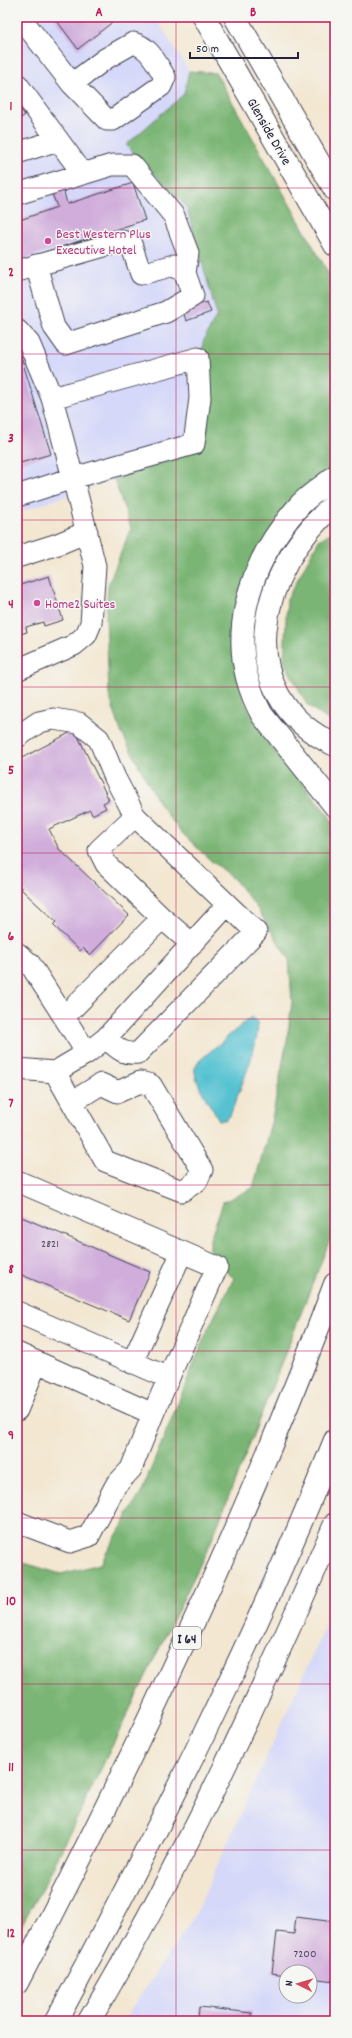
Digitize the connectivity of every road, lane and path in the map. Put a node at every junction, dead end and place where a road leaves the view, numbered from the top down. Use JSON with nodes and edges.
{"nodes":[{"id":1,"x":20,"y":17,"type":"edge"},
{"id":2,"x":204,"y":17,"type":"edge"},
{"id":3,"x":235,"y":17,"type":"edge"},
{"id":4,"x":17,"y":84,"type":"edge"},
{"id":5,"x":72,"y":84,"type":"dead end"},
{"id":6,"x":58,"y":140,"type":"junction"},
{"id":7,"x":17,"y":153,"type":"edge"},
{"id":8,"x":83,"y":174,"type":"junction"},
{"id":9,"x":335,"y":190,"type":"edge"},
{"id":10,"x":17,"y":194,"type":"edge"},
{"id":11,"x":335,"y":245,"type":"edge"},
{"id":12,"x":26,"y":268,"type":"edge"},
{"id":13,"x":185,"y":273,"type":"junction"},
{"id":14,"x":17,"y":330,"type":"edge"},
{"id":15,"x":52,"y":398,"type":"junction"},
{"id":16,"x":334,"y":477,"type":"edge"},
{"id":17,"x":73,"y":478,"type":"junction"},
{"id":18,"x":17,"y":496,"type":"edge"},
{"id":19,"x":335,"y":504,"type":"edge"},
{"id":20,"x":87,"y":532,"type":"junction"},
{"id":21,"x":17,"y":557,"type":"edge"},
{"id":22,"x":17,"y":670,"type":"edge"},
{"id":23,"x":17,"y":737,"type":"edge"},
{"id":24,"x":335,"y":745,"type":"edge"},
{"id":25,"x":335,"y":806,"type":"edge"},
{"id":26,"x":135,"y":816,"type":"junction"},
{"id":27,"x":227,"y":905,"type":"junction"},
{"id":28,"x":162,"y":918,"type":"junction"},
{"id":29,"x":192,"y":944,"type":"junction"},
{"id":30,"x":17,"y":953,"type":"edge"},
{"id":31,"x":64,"y":1017,"type":"junction"},
{"id":32,"x":106,"y":1038,"type":"junction"},
{"id":33,"x":87,"y":1053,"type":"junction"},
{"id":34,"x":17,"y":1069,"type":"edge"},
{"id":35,"x":55,"y":1072,"type":"junction"},
{"id":36,"x":72,"y":1102,"type":"junction"},
{"id":37,"x":17,"y":1181,"type":"edge"},
{"id":38,"x":182,"y":1252,"type":"junction"},
{"id":39,"x":335,"y":1284,"type":"edge"},
{"id":40,"x":17,"y":1312,"type":"edge"},
{"id":41,"x":17,"y":1353,"type":"edge"},
{"id":42,"x":37,"y":1362,"type":"junction"},
{"id":43,"x":132,"y":1363,"type":"junction"},
{"id":44,"x":168,"y":1378,"type":"junction"},
{"id":45,"x":17,"y":1410,"type":"edge"},
{"id":46,"x":153,"y":1414,"type":"junction"},
{"id":47,"x":335,"y":1440,"type":"edge"},
{"id":48,"x":17,"y":1522,"type":"edge"},
{"id":49,"x":335,"y":1524,"type":"edge"},
{"id":50,"x":17,"y":1983,"type":"edge"},
{"id":51,"x":56,"y":2021,"type":"edge"},
{"id":52,"x":89,"y":2021,"type":"edge"}],
"edges":[{"from":1,"to":5,"type":"lane"},
{"from":2,"to":11,"type":"main road","name":"Glenside Drive"},
{"from":3,"to":9,"type":"main road","name":"Glenside Drive"},
{"from":4,"to":6,"type":"lane"},
{"from":6,"to":7,"type":"lane"},
{"from":6,"to":8,"type":"lane"},
{"from":8,"to":10,"type":"lane"},
{"from":8,"to":13,"type":"lane"},
{"from":12,"to":13,"type":"lane"},
{"from":12,"to":13,"type":"lane"},
{"from":14,"to":15,"type":"lane"},
{"from":15,"to":17,"type":"lane"},
{"from":15,"to":17,"type":"lane"},
{"from":16,"to":25,"type":"main road"},
{"from":17,"to":18,"type":"lane"},
{"from":17,"to":20,"type":"lane"},
{"from":19,"to":24,"type":"main road"},
{"from":20,"to":21,"type":"lane"},
{"from":20,"to":22,"type":"lane"},
{"from":23,"to":26,"type":"lane"},
{"from":26,"to":27,"type":"lane"},
{"from":26,"to":28,"type":"lane"},
{"from":27,"to":29,"type":"lane"},
{"from":27,"to":32,"type":"lane"},
{"from":28,"to":29,"type":"lane"},
{"from":28,"to":31,"type":"lane"},
{"from":29,"to":32,"type":"lane"},
{"from":30,"to":31,"type":"lane"},
{"from":31,"to":33,"type":"lane"},
{"from":32,"to":33,"type":"lane"},
{"from":33,"to":35,"type":"lane"},
{"from":34,"to":35,"type":"lane"},
{"from":35,"to":36,"type":"lane"},
{"from":36,"to":36,"type":"lane"},
{"from":37,"to":38,"type":"lane"},
{"from":38,"to":43,"type":"lane"},
{"from":38,"to":44,"type":"lane"},
{"from":39,"to":50,"type":"main road","number":"I 64"},
{"from":40,"to":43,"type":"lane"},
{"from":41,"to":42,"type":"lane"},
{"from":42,"to":45,"type":"lane"},
{"from":42,"to":46,"type":"lane"},
{"from":43,"to":44,"type":"lane"},
{"from":44,"to":46,"type":"lane"},
{"from":46,"to":48,"type":"lane"},
{"from":47,"to":51,"type":"main road"},
{"from":49,"to":52,"type":"main road"}]}
